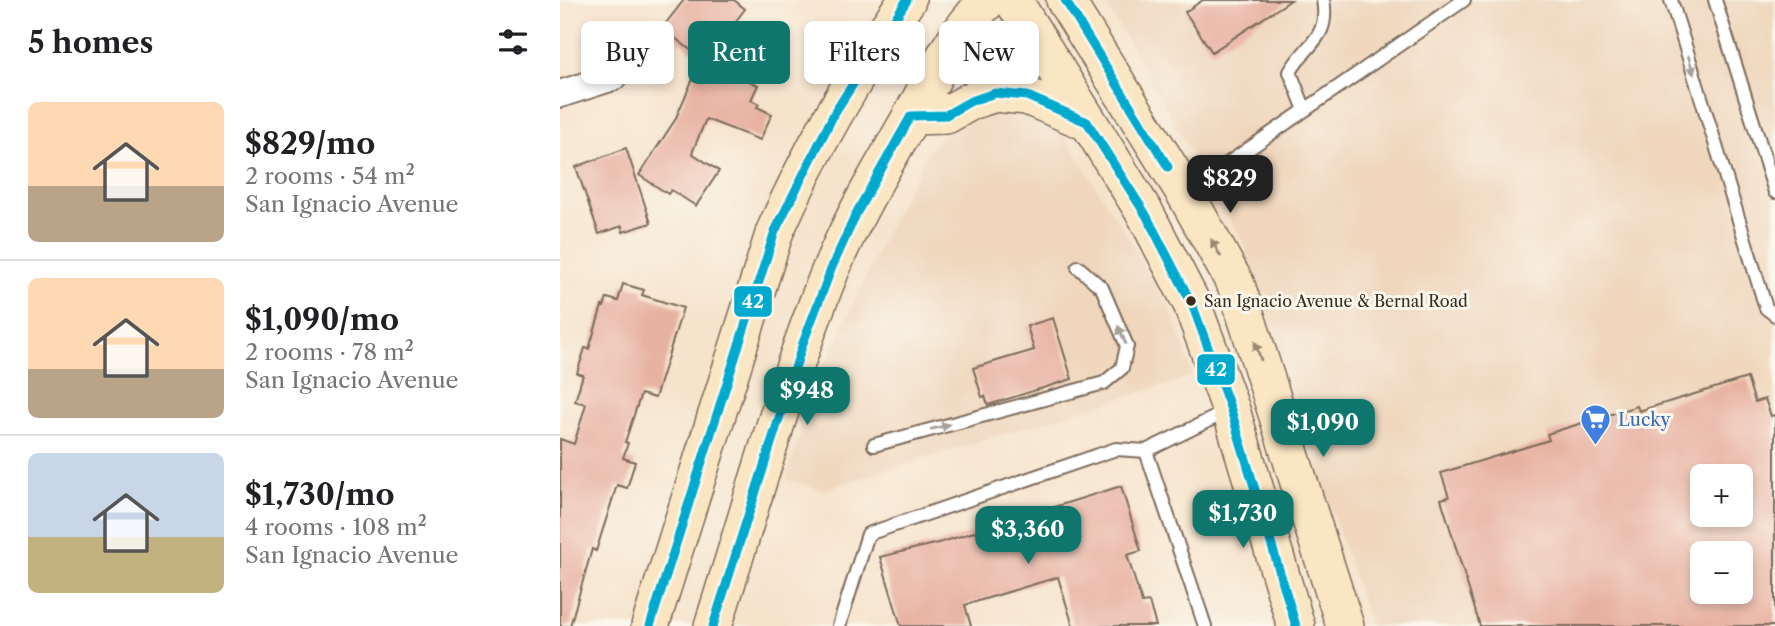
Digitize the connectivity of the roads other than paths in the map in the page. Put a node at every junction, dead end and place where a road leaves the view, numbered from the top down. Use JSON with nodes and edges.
{"nodes":[{"id":1,"x":907,"y":0,"type":"edge"},
{"id":2,"x":988,"y":0,"type":"edge"},
{"id":3,"x":1013,"y":0,"type":"edge"},
{"id":4,"x":1065,"y":0,"type":"edge"},
{"id":5,"x":1324,"y":0,"type":"edge"},
{"id":6,"x":1464,"y":0,"type":"edge"},
{"id":7,"x":1671,"y":0,"type":"edge"},
{"id":8,"x":1715,"y":0,"type":"edge"},
{"id":9,"x":593,"y":84,"type":"edge"},
{"id":10,"x":560,"y":94,"type":"edge"},
{"id":11,"x":1305,"y":110,"type":"junction"},
{"id":12,"x":911,"y":116,"type":"junction"},
{"id":13,"x":1087,"y":122,"type":"junction"},
{"id":14,"x":1775,"y":192,"type":"edge"},
{"id":15,"x":1185,"y":193,"type":"junction"},
{"id":16,"x":1078,"y":267,"type":"dead end"},
{"id":17,"x":1775,"y":315,"type":"edge"},
{"id":18,"x":1231,"y":410,"type":"junction"},
{"id":19,"x":874,"y":445,"type":"dead end"},
{"id":20,"x":1146,"y":451,"type":"junction"},
{"id":21,"x":650,"y":626,"type":"edge"},
{"id":22,"x":713,"y":626,"type":"edge"},
{"id":23,"x":839,"y":626,"type":"edge"},
{"id":24,"x":1205,"y":626,"type":"edge"},
{"id":25,"x":1296,"y":626,"type":"edge"},
{"id":26,"x":1345,"y":626,"type":"edge"}],
"edges":[{"from":1,"to":21,"type":"main road"},
{"from":2,"to":12,"type":"main road"},
{"from":3,"to":13,"type":"main road"},
{"from":4,"to":15,"type":"main road"},
{"from":5,"to":11,"type":"lane"},
{"from":6,"to":11,"type":"lane"},
{"from":7,"to":17,"type":"lane","one_way":true},
{"from":8,"to":14,"type":"lane"},
{"from":9,"to":10,"type":"street"},
{"from":11,"to":15,"type":"lane"},
{"from":12,"to":13,"type":"main road"},
{"from":12,"to":22,"type":"main road"},
{"from":13,"to":18,"type":"main road"},
{"from":26,"to":15,"type":"main road","one_way":true},
{"from":19,"to":16,"type":"lane","one_way":true},
{"from":18,"to":20,"type":"lane"},
{"from":18,"to":25,"type":"main road"},
{"from":20,"to":23,"type":"lane"},
{"from":20,"to":24,"type":"lane"}]}
